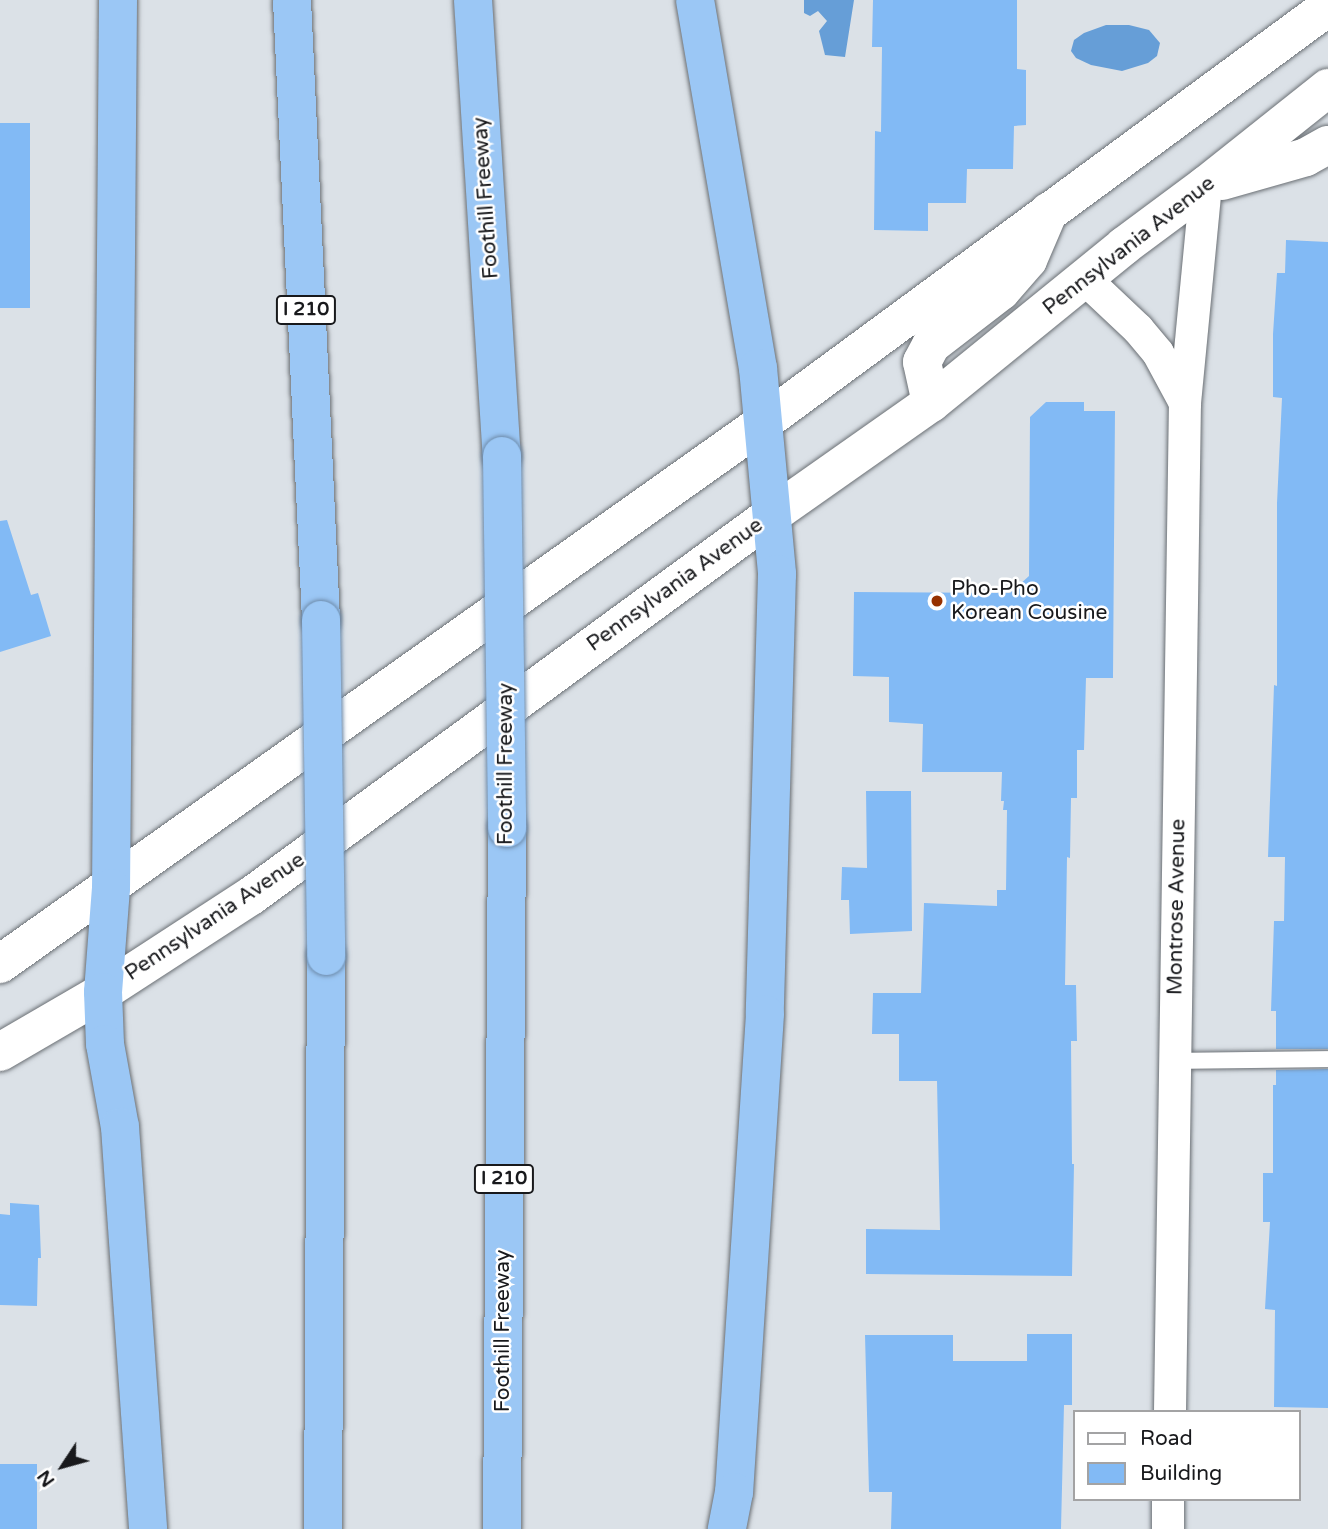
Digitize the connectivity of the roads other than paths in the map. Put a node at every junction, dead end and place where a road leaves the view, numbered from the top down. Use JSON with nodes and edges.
{"nodes":[{"id":1,"x":118,"y":0,"type":"edge"},
{"id":2,"x":292,"y":0,"type":"edge"},
{"id":3,"x":473,"y":0,"type":"edge"},
{"id":4,"x":695,"y":0,"type":"edge"},
{"id":5,"x":1328,"y":8,"type":"edge"},
{"id":6,"x":1328,"y":88,"type":"edge"},
{"id":7,"x":1328,"y":145,"type":"edge"},
{"id":8,"x":1206,"y":185,"type":"junction"},
{"id":9,"x":1050,"y":209,"type":"junction"},
{"id":10,"x":1085,"y":279,"type":"junction"},
{"id":11,"x":931,"y":403,"type":"junction"},
{"id":12,"x":1185,"y":403,"type":"junction"},
{"id":13,"x":764,"y":422,"type":"junction"},
{"id":14,"x":770,"y":516,"type":"junction"},
{"id":15,"x":111,"y":888,"type":"junction"},
{"id":16,"x":0,"y":964,"type":"edge"},
{"id":17,"x":103,"y":992,"type":"junction"},
{"id":18,"x":0,"y":1052,"type":"edge"},
{"id":19,"x":1328,"y":1059,"type":"edge"},
{"id":20,"x":1175,"y":1061,"type":"junction"},
{"id":21,"x":1170,"y":1410,"type":"edge"},
{"id":22,"x":1168,"y":1501,"type":"edge"},
{"id":23,"x":148,"y":1529,"type":"edge"},
{"id":24,"x":323,"y":1529,"type":"edge"},
{"id":25,"x":502,"y":1529,"type":"edge"},
{"id":26,"x":727,"y":1529,"type":"edge"},
{"id":27,"x":1168,"y":1529,"type":"edge"}],
"edges":[{"from":1,"to":15,"type":"highway"},
{"from":2,"to":24,"type":"highway","number":"I 210","bridge":true},
{"from":3,"to":25,"type":"highway","name":"Foothill Freeway","number":"I 210","bridge":true},
{"from":4,"to":13,"type":"highway"},
{"from":5,"to":9,"type":"main road"},
{"from":6,"to":8,"type":"main road","name":"Pennsylvania Avenue"},
{"from":7,"to":8,"type":"main road"},
{"from":8,"to":10,"type":"main road","name":"Pennsylvania Avenue"},
{"from":8,"to":12,"type":"street","name":"Montrose Avenue"},
{"from":9,"to":11,"type":"main road"},
{"from":9,"to":13,"type":"main road"},
{"from":10,"to":11,"type":"main road","name":"Pennsylvania Avenue"},
{"from":10,"to":12,"type":"street","name":"Montrose Avenue"},
{"from":11,"to":14,"type":"main road","name":"Pennsylvania Avenue"},
{"from":12,"to":20,"type":"street","name":"Montrose Avenue"},
{"from":13,"to":14,"type":"highway"},
{"from":13,"to":15,"type":"main road"},
{"from":14,"to":17,"type":"main road","name":"Pennsylvania Avenue"},
{"from":14,"to":26,"type":"highway"},
{"from":15,"to":16,"type":"main road"},
{"from":15,"to":17,"type":"highway"},
{"from":17,"to":18,"type":"main road","name":"Pennsylvania Avenue"},
{"from":17,"to":23,"type":"highway"},
{"from":19,"to":20,"type":"lane"},
{"from":20,"to":21,"type":"street","name":"Montrose Avenue"},
{"from":22,"to":27,"type":"street"}]}
